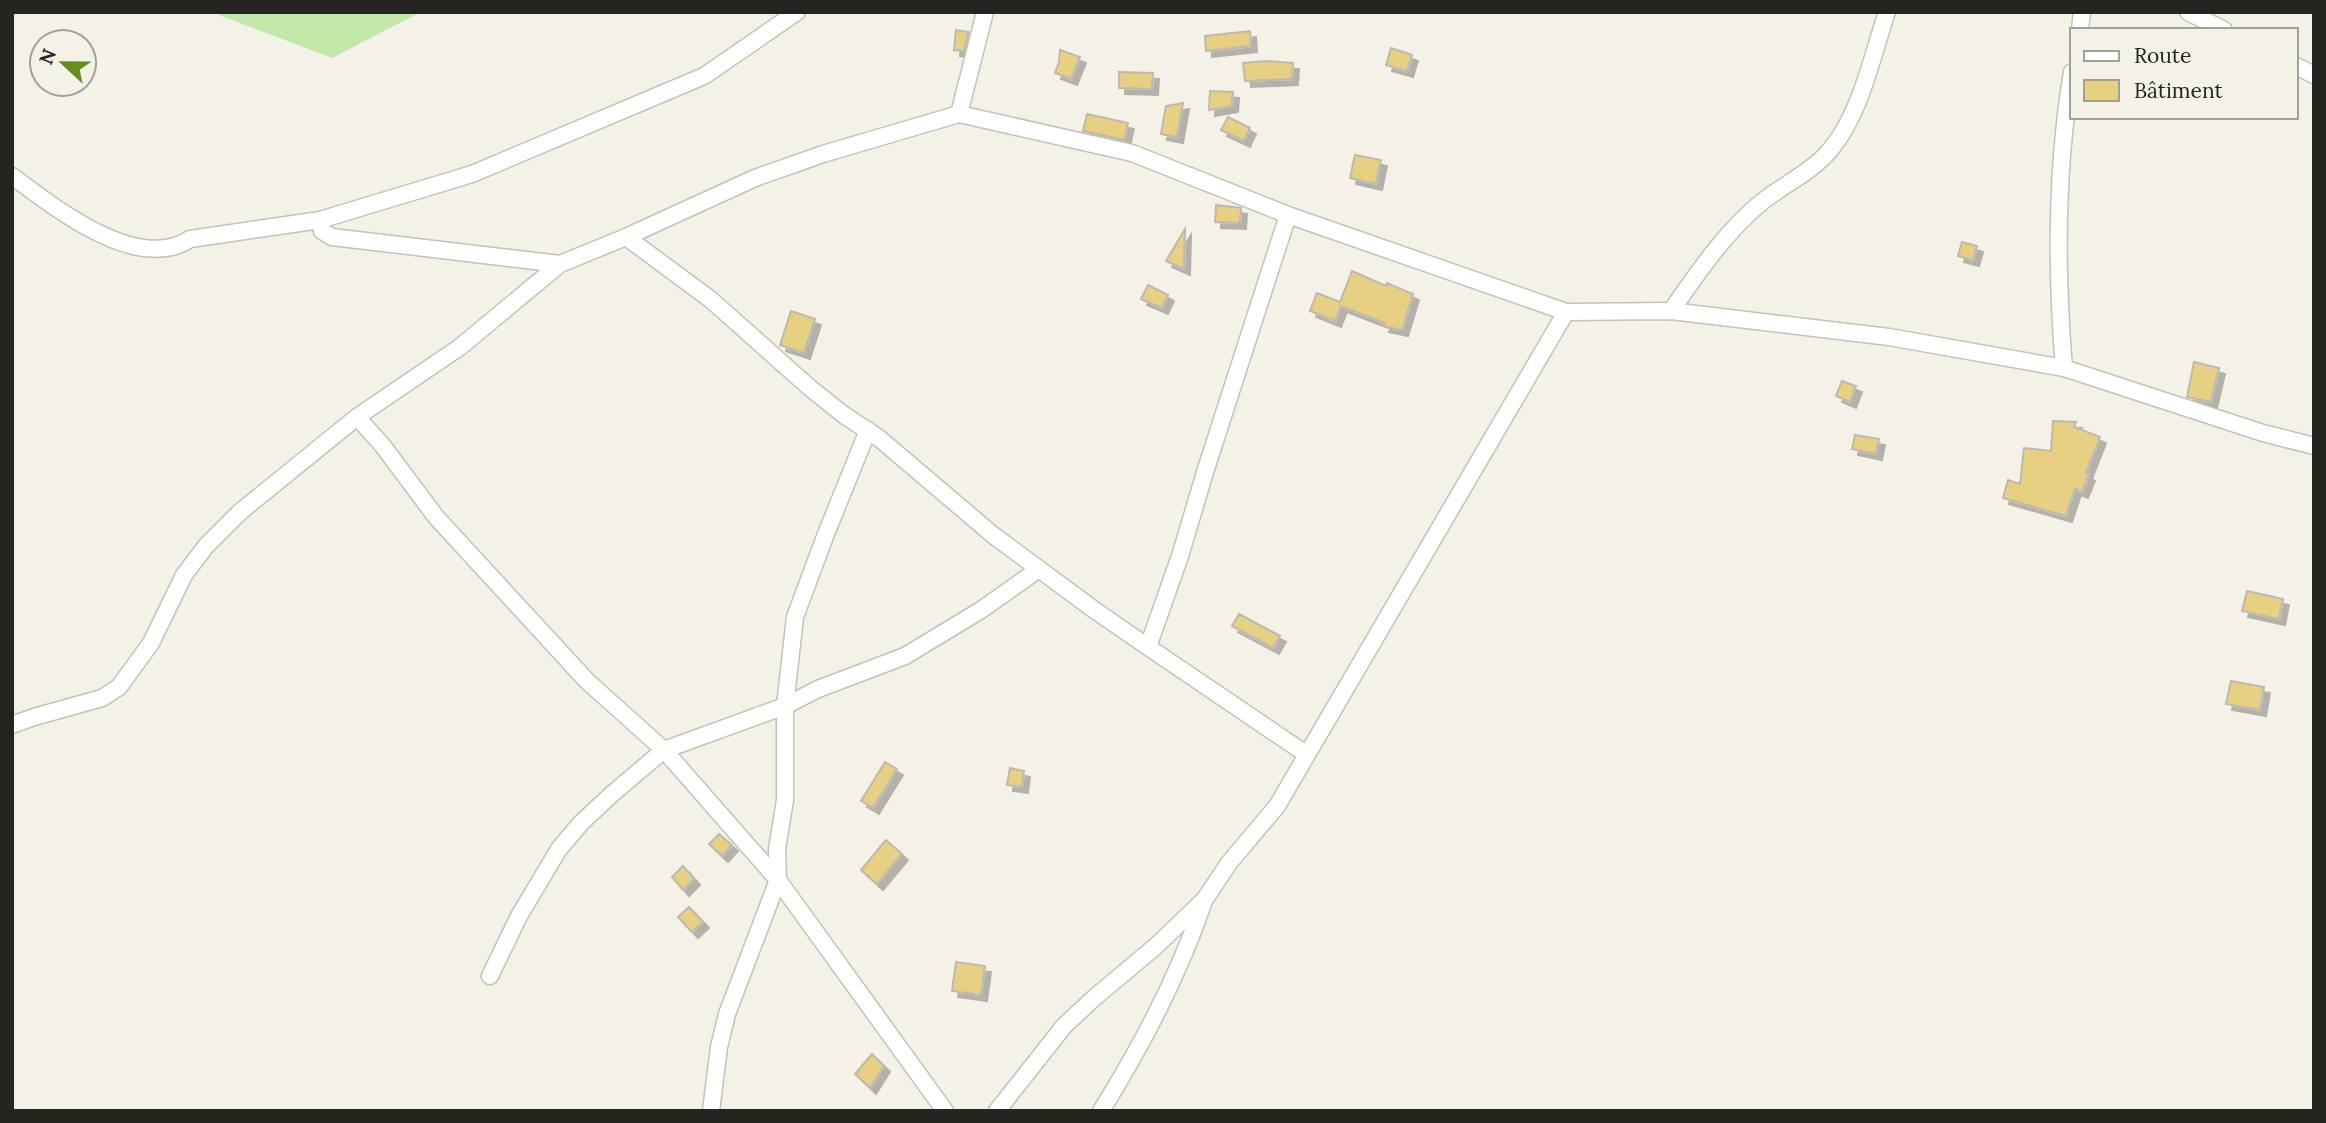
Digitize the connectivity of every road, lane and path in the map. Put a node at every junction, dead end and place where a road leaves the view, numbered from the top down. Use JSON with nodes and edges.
{"nodes":[{"id":1,"x":797,"y":12,"type":"edge"},
{"id":2,"x":985,"y":12,"type":"edge"},
{"id":3,"x":1887,"y":12,"type":"edge"},
{"id":4,"x":2188,"y":12,"type":"edge"},
{"id":5,"x":2220,"y":28,"type":"edge"},
{"id":6,"x":2298,"y":67,"type":"edge"},
{"id":7,"x":2314,"y":75,"type":"edge"},
{"id":8,"x":2070,"y":84,"type":"edge"},
{"id":9,"x":959,"y":114,"type":"junction"},
{"id":10,"x":12,"y":176,"type":"edge"},
{"id":11,"x":1288,"y":215,"type":"junction"},
{"id":12,"x":320,"y":220,"type":"junction"},
{"id":13,"x":626,"y":237,"type":"junction"},
{"id":14,"x":560,"y":264,"type":"junction"},
{"id":15,"x":1671,"y":311,"type":"junction"},
{"id":16,"x":1566,"y":312,"type":"junction"},
{"id":17,"x":2064,"y":368,"type":"junction"},
{"id":18,"x":358,"y":417,"type":"junction"},
{"id":19,"x":868,"y":430,"type":"junction"},
{"id":20,"x":2314,"y":446,"type":"edge"},
{"id":21,"x":1039,"y":569,"type":"junction"},
{"id":22,"x":1148,"y":647,"type":"junction"},
{"id":23,"x":785,"y":706,"type":"junction"},
{"id":24,"x":12,"y":725,"type":"edge"},
{"id":25,"x":664,"y":750,"type":"junction"},
{"id":26,"x":1306,"y":754,"type":"junction"},
{"id":27,"x":778,"y":880,"type":"junction"},
{"id":28,"x":1205,"y":899,"type":"junction"},
{"id":29,"x":490,"y":976,"type":"dead end"},
{"id":30,"x":711,"y":1111,"type":"edge"},
{"id":31,"x":945,"y":1111,"type":"edge"},
{"id":32,"x":997,"y":1111,"type":"edge"},
{"id":33,"x":1101,"y":1111,"type":"edge"}],
"edges":[{"from":1,"to":12,"type":"street"},
{"from":2,"to":9,"type":"street"},
{"from":3,"to":15,"type":"street"},
{"from":4,"to":5,"type":"street"},
{"from":6,"to":7,"type":"street"},
{"from":8,"to":17,"type":"street"},
{"from":9,"to":11,"type":"street"},
{"from":9,"to":13,"type":"street"},
{"from":10,"to":12,"type":"street"},
{"from":11,"to":16,"type":"street"},
{"from":11,"to":22,"type":"street"},
{"from":12,"to":14,"type":"street"},
{"from":13,"to":14,"type":"street"},
{"from":13,"to":19,"type":"street"},
{"from":14,"to":18,"type":"street"},
{"from":15,"to":16,"type":"street"},
{"from":15,"to":17,"type":"street"},
{"from":16,"to":26,"type":"street"},
{"from":17,"to":20,"type":"street"},
{"from":18,"to":24,"type":"street"},
{"from":18,"to":25,"type":"street"},
{"from":19,"to":21,"type":"street"},
{"from":19,"to":23,"type":"street"},
{"from":21,"to":22,"type":"street"},
{"from":21,"to":23,"type":"street"},
{"from":22,"to":26,"type":"street"},
{"from":23,"to":25,"type":"street"},
{"from":23,"to":27,"type":"street"},
{"from":25,"to":27,"type":"street"},
{"from":25,"to":29,"type":"street"},
{"from":26,"to":28,"type":"street"},
{"from":27,"to":30,"type":"street"},
{"from":27,"to":31,"type":"street"},
{"from":28,"to":32,"type":"street"},
{"from":28,"to":33,"type":"street"}]}
